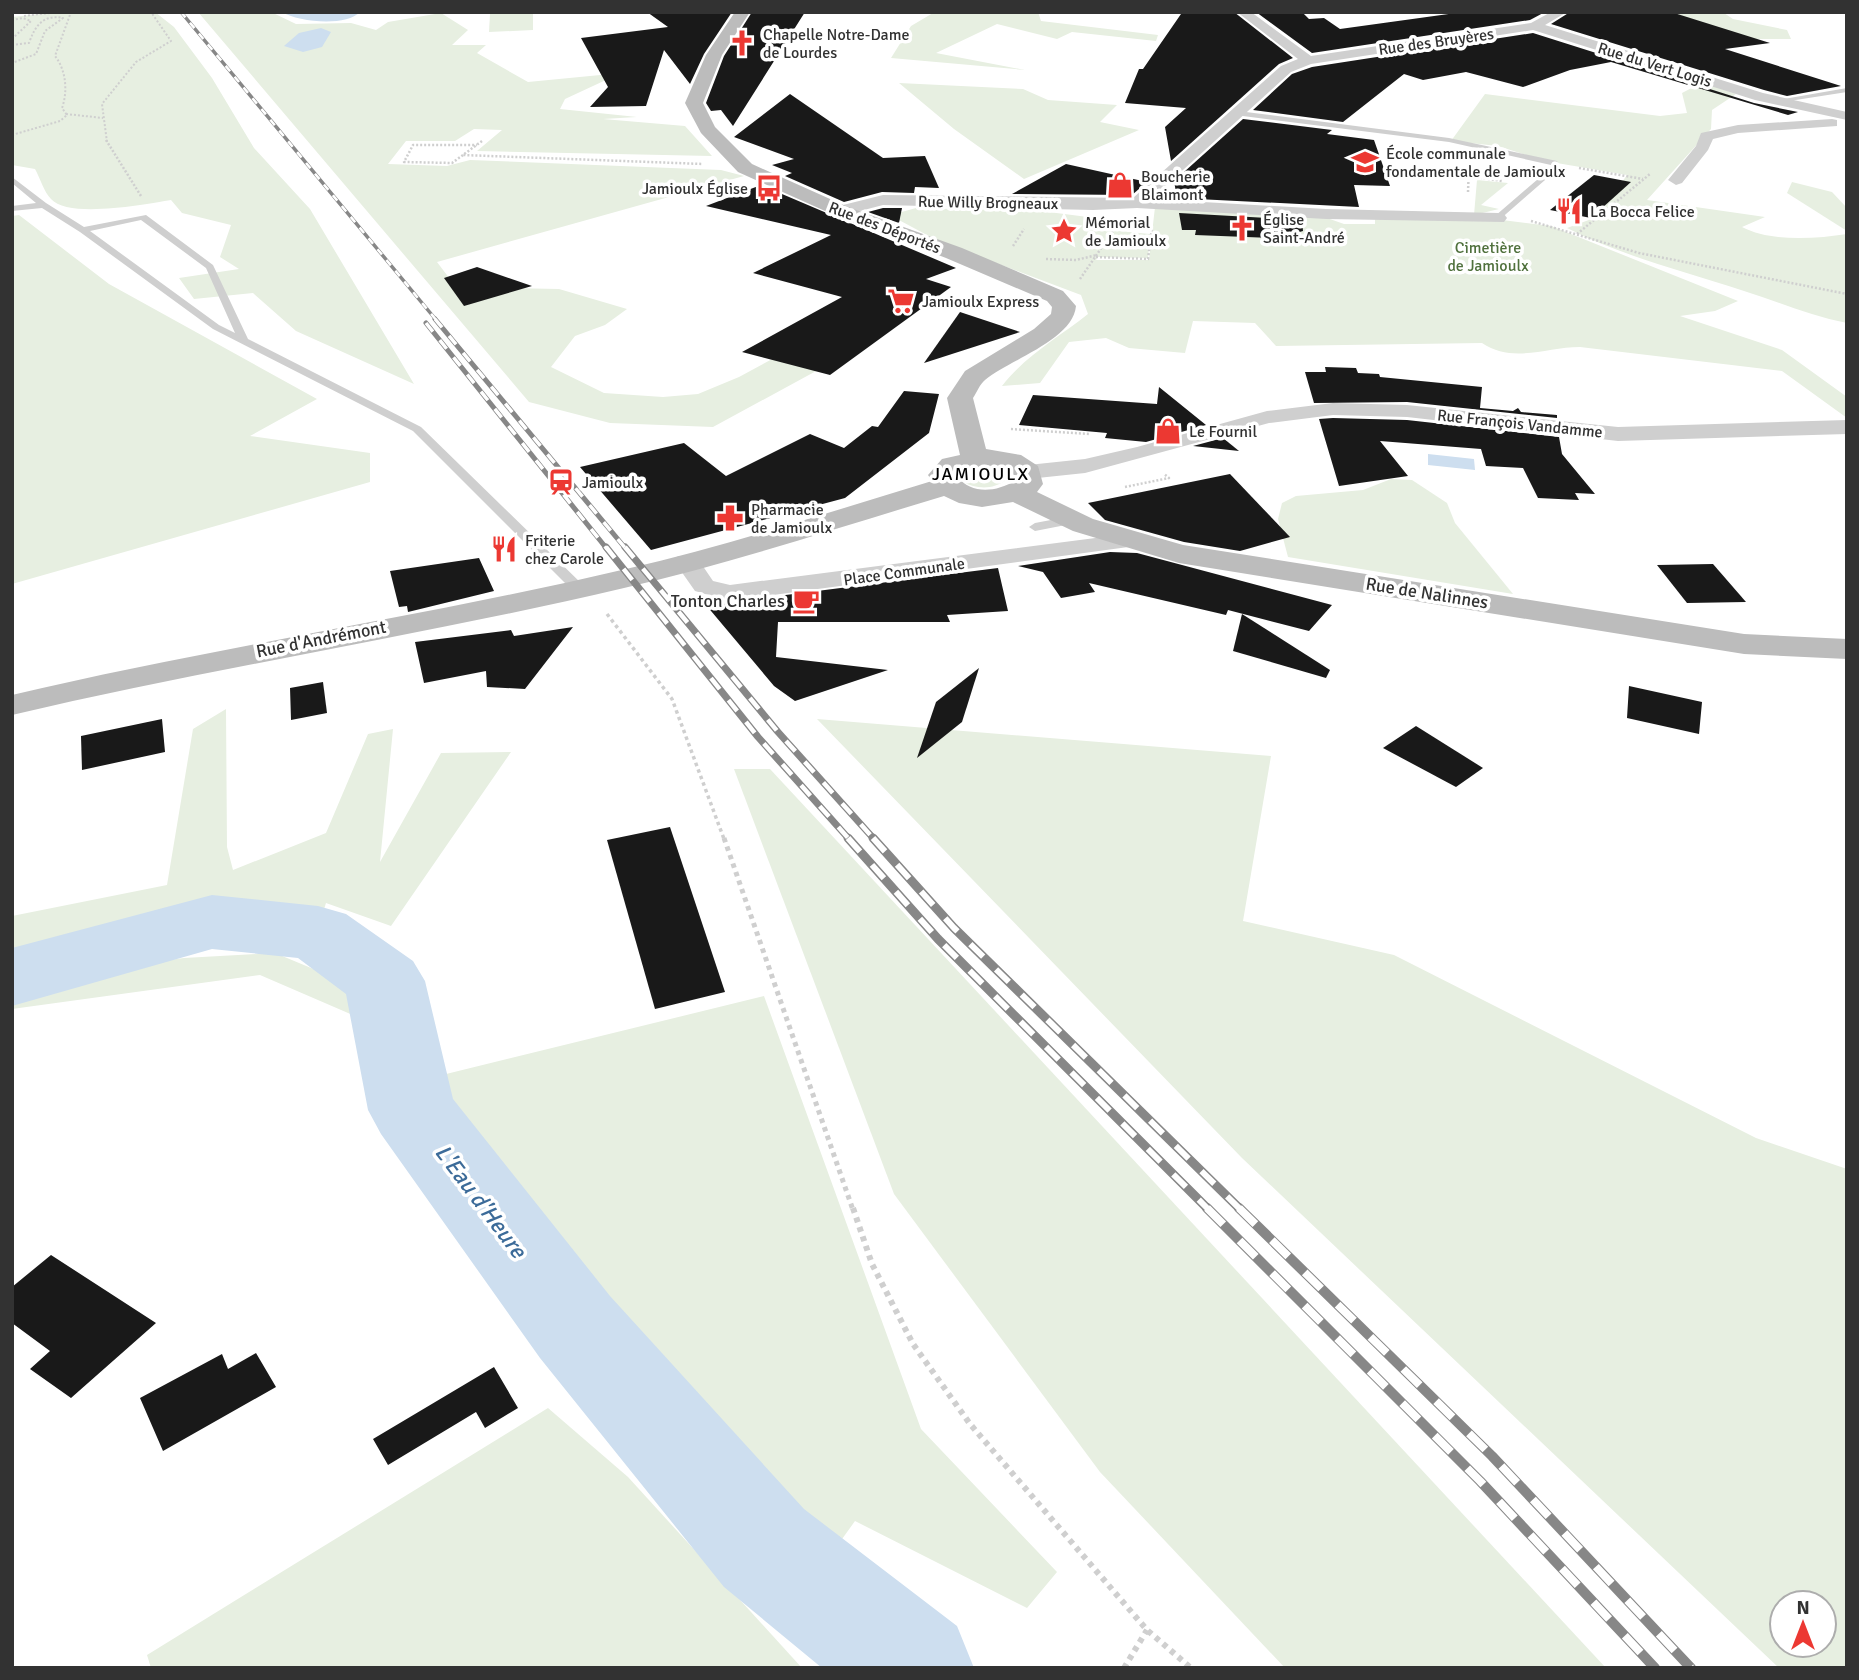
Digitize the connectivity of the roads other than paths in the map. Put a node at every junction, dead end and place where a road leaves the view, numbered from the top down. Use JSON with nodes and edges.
{"nodes":[{"id":1,"x":743,"y":12,"type":"edge"},
{"id":2,"x":1242,"y":12,"type":"edge"},
{"id":3,"x":1561,"y":12,"type":"edge"},
{"id":4,"x":1534,"y":26,"type":"junction"},
{"id":5,"x":1308,"y":60,"type":"junction"},
{"id":6,"x":1847,"y":90,"type":"edge"},
{"id":7,"x":1777,"y":101,"type":"junction"},
{"id":8,"x":1238,"y":113,"type":"junction"},
{"id":9,"x":1847,"y":118,"type":"edge"},
{"id":10,"x":12,"y":179,"type":"edge"},
{"id":11,"x":1676,"y":180,"type":"dead end"},
{"id":12,"x":1137,"y":203,"type":"junction"},
{"id":13,"x":43,"y":205,"type":"junction"},
{"id":14,"x":12,"y":209,"type":"edge"},
{"id":15,"x":841,"y":211,"type":"junction"},
{"id":16,"x":1498,"y":218,"type":"joint"},
{"id":17,"x":83,"y":230,"type":"junction"},
{"id":18,"x":243,"y":340,"type":"junction"},
{"id":19,"x":1847,"y":428,"type":"edge"},
{"id":20,"x":972,"y":445,"type":"junction"},
{"id":21,"x":1023,"y":482,"type":"junction"},
{"id":22,"x":946,"y":486,"type":"junction"},
{"id":23,"x":1072,"y":520,"type":"junction"},
{"id":24,"x":1035,"y":527,"type":"dead end"},
{"id":25,"x":1134,"y":540,"type":"junction"},
{"id":26,"x":687,"y":561,"type":"junction"},
{"id":27,"x":579,"y":589,"type":"junction"},
{"id":28,"x":1847,"y":649,"type":"edge"},
{"id":29,"x":12,"y":705,"type":"edge"}],
"edges":[{"from":1,"to":15,"type":"street","name":"Rue des Déportés"},
{"from":2,"to":5,"type":"street"},
{"from":3,"to":4,"type":"street","name":"Rue des Bruyères"},
{"from":4,"to":5,"type":"street","name":"Rue des Bruyères"},
{"from":4,"to":7,"type":"street","name":"Rue du Vert Logis"},
{"from":5,"to":8,"type":"street"},
{"from":6,"to":7,"type":"lane","name":"Rue du Vert Logis"},
{"from":7,"to":9,"type":"street","name":"Rue du Vert Logis"},
{"from":8,"to":12,"type":"street"},
{"from":8,"to":16,"type":"lane"},
{"from":9,"to":11,"type":"street","name":"Rue du Vert Logis"},
{"from":10,"to":13,"type":"lane"},
{"from":12,"to":15,"type":"street","name":"Rue Willy Brogneaux"},
{"from":12,"to":16,"type":"street","name":"Rue Willy Brogneaux"},
{"from":13,"to":14,"type":"lane"},
{"from":13,"to":17,"type":"lane"},
{"from":15,"to":20,"type":"street","name":"Rue des Déportés"},
{"from":17,"to":18,"type":"lane"},
{"from":17,"to":18,"type":"lane"},
{"from":18,"to":27,"type":"lane"},
{"from":19,"to":21,"type":"street","name":"Rue François Vandamme"},
{"from":20,"to":21,"type":"street"},
{"from":20,"to":22,"type":"street"},
{"from":21,"to":22,"type":"street"},
{"from":21,"to":23,"type":"street","name":"Rue de Nalinnes"},
{"from":22,"to":26,"type":"street"},
{"from":23,"to":24,"type":"lane"},
{"from":23,"to":25,"type":"street","name":"Rue de Nalinnes"},
{"from":25,"to":26,"type":"street","name":"Place Communale"},
{"from":25,"to":28,"type":"street","name":"Rue de Nalinnes"},
{"from":26,"to":27,"type":"street","name":"Rue d'Andrémont"},
{"from":27,"to":29,"type":"street","name":"Rue d'Andrémont"}]}
